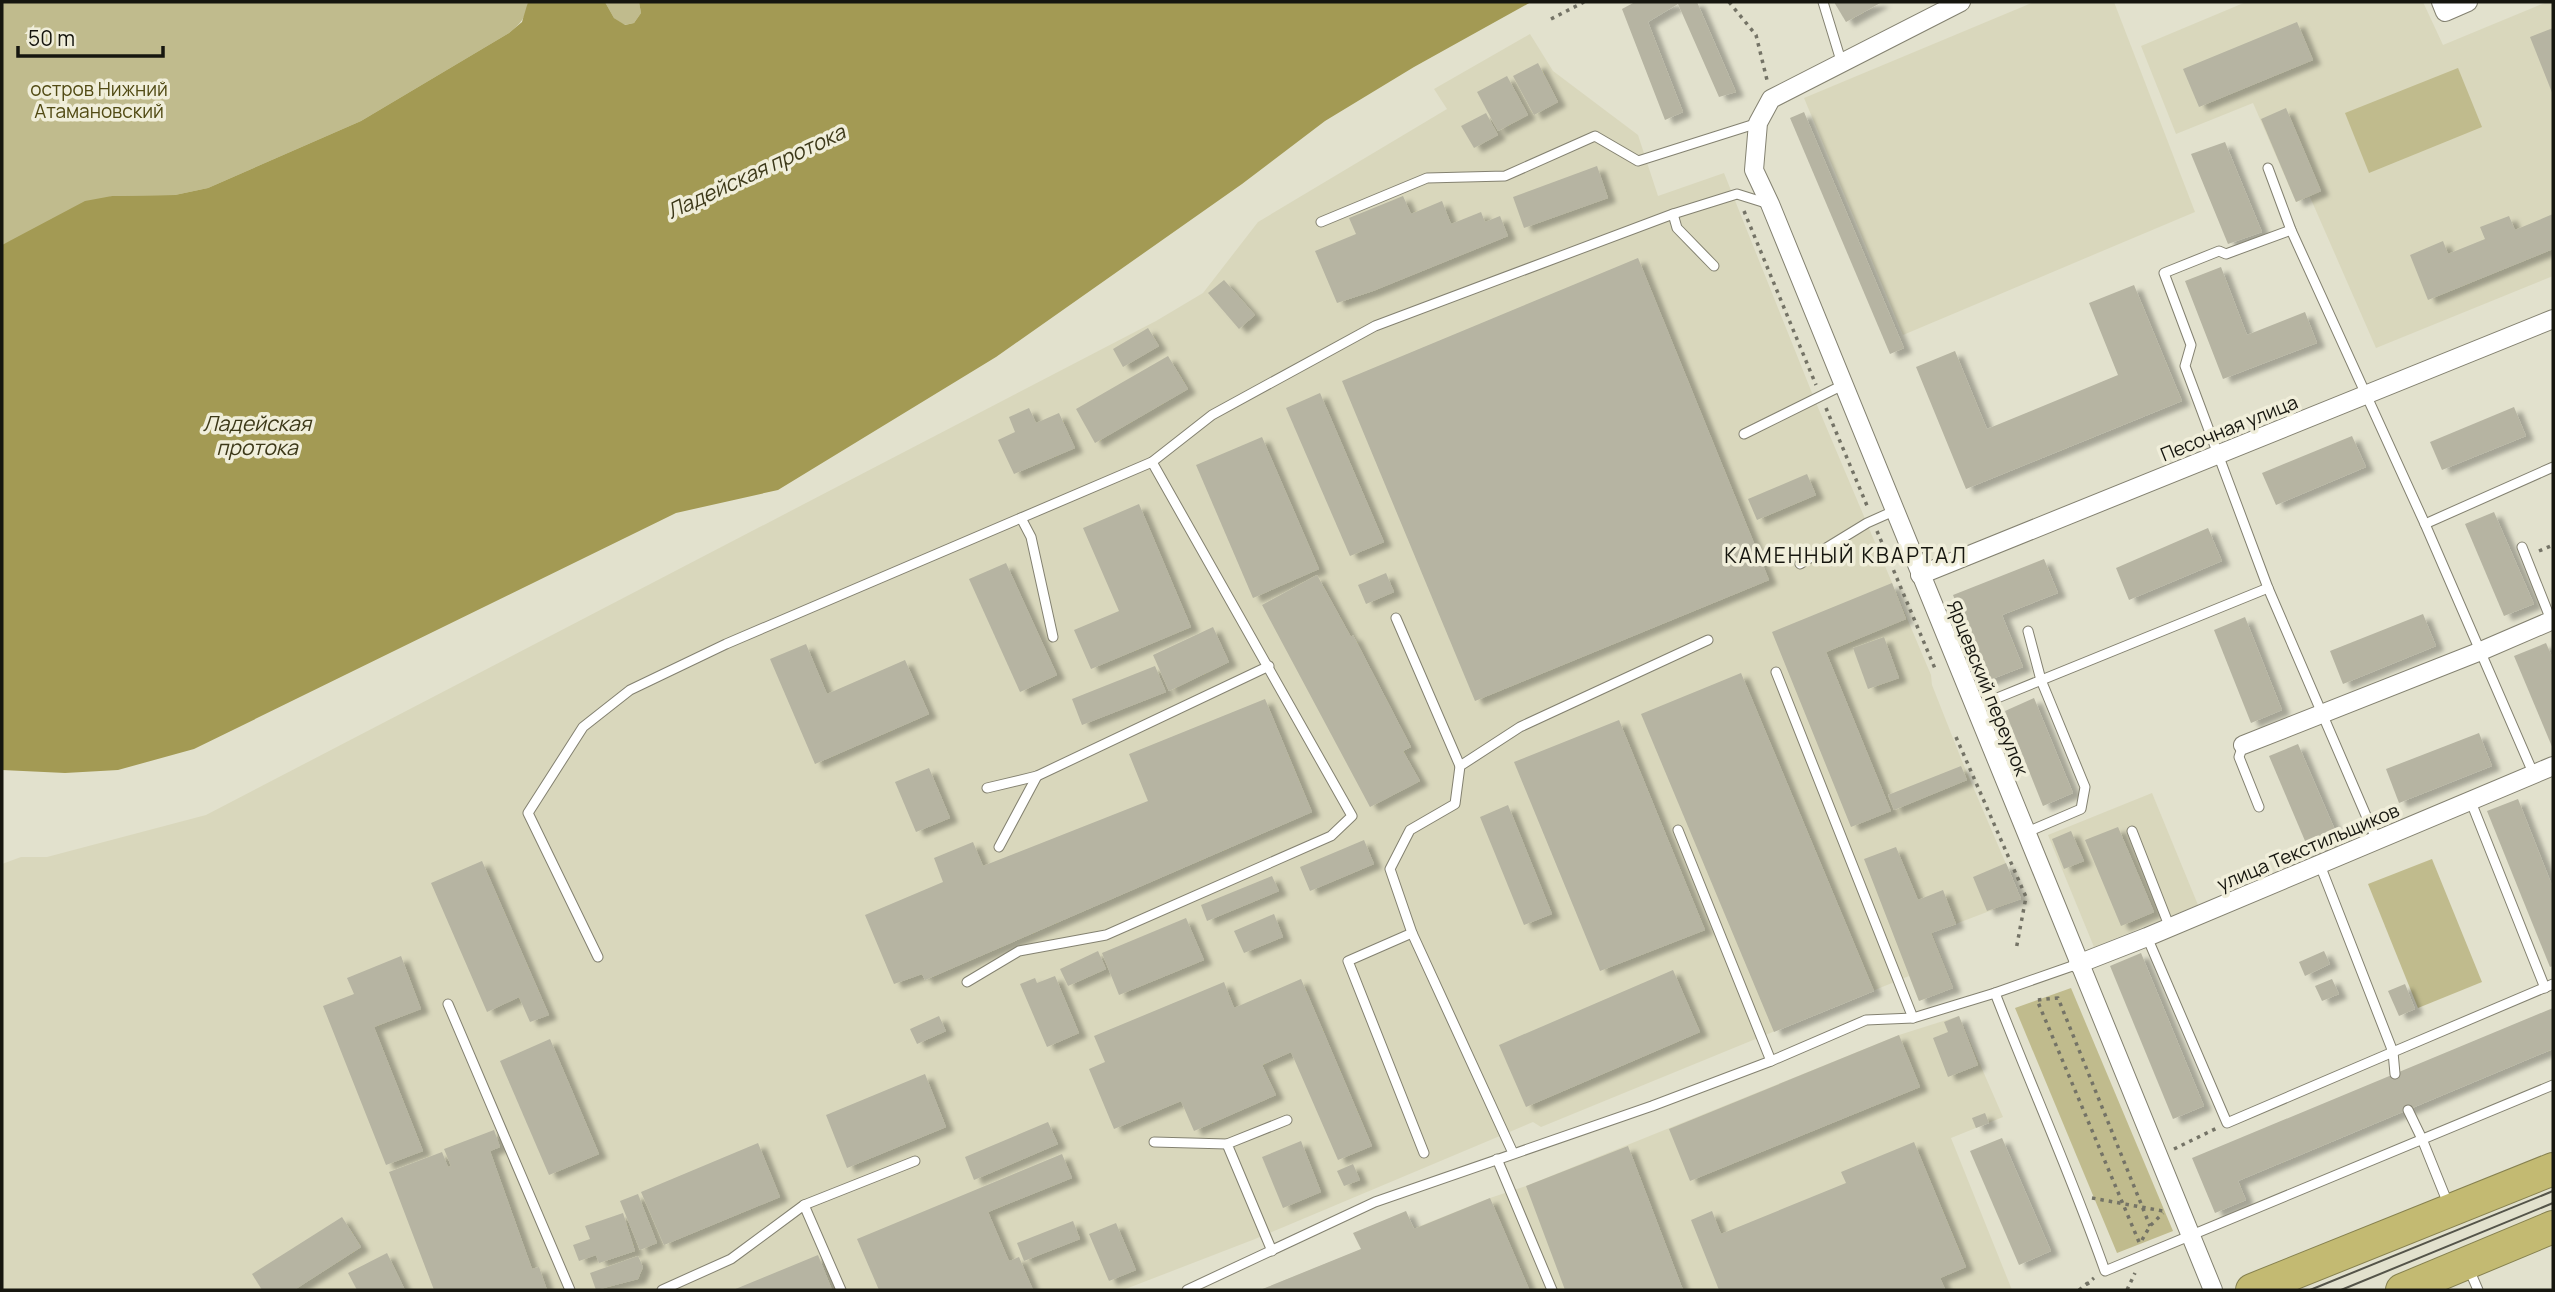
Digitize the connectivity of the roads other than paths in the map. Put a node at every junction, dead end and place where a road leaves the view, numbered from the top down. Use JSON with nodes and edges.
{"nodes":[{"id":1,"x":1824,"y":2,"type":"edge"},
{"id":2,"x":1961,"y":2,"type":"edge"},
{"id":3,"x":2441,"y":2,"type":"edge"},
{"id":4,"x":2468,"y":2,"type":"edge"},
{"id":5,"x":1842,"y":64,"type":"junction"},
{"id":6,"x":1758,"y":123,"type":"junction"},
{"id":7,"x":2268,"y":168,"type":"dead end"},
{"id":8,"x":1770,"y":204,"type":"junction"},
{"id":9,"x":1673,"y":215,"type":"junction"},
{"id":10,"x":1321,"y":222,"type":"dead end"},
{"id":11,"x":2291,"y":230,"type":"junction"},
{"id":12,"x":1714,"y":266,"type":"dead end"},
{"id":13,"x":2553,"y":319,"type":"edge"},
{"id":14,"x":1843,"y":385,"type":"junction"},
{"id":15,"x":2366,"y":395,"type":"junction"},
{"id":16,"x":1744,"y":434,"type":"dead end"},
{"id":17,"x":2218,"y":454,"type":"junction"},
{"id":18,"x":1152,"y":462,"type":"junction"},
{"id":19,"x":2553,"y":467,"type":"edge"},
{"id":20,"x":1894,"y":511,"type":"junction"},
{"id":21,"x":1021,"y":518,"type":"junction"},
{"id":22,"x":2426,"y":523,"type":"junction"},
{"id":23,"x":2522,"y":547,"type":"dead end"},
{"id":24,"x":1800,"y":564,"type":"dead end"},
{"id":25,"x":1920,"y":575,"type":"junction"},
{"id":26,"x":2268,"y":588,"type":"junction"},
{"id":27,"x":1396,"y":618,"type":"dead end"},
{"id":28,"x":2552,"y":620,"type":"edge"},
{"id":29,"x":2028,"y":631,"type":"dead end"},
{"id":30,"x":1053,"y":637,"type":"dead end"},
{"id":31,"x":1708,"y":640,"type":"dead end"},
{"id":32,"x":2481,"y":651,"type":"junction"},
{"id":33,"x":1269,"y":666,"type":"junction"},
{"id":34,"x":1776,"y":672,"type":"dead end"},
{"id":35,"x":2040,"y":680,"type":"junction"},
{"id":36,"x":1973,"y":708,"type":"junction"},
{"id":37,"x":2322,"y":715,"type":"junction"},
{"id":38,"x":2243,"y":745,"type":"joint"},
{"id":39,"x":1460,"y":766,"type":"junction"},
{"id":40,"x":2553,"y":766,"type":"edge"},
{"id":41,"x":2534,"y":775,"type":"junction"},
{"id":42,"x":1037,"y":776,"type":"junction"},
{"id":43,"x":987,"y":788,"type":"dead end"},
{"id":44,"x":2471,"y":802,"type":"junction"},
{"id":45,"x":2259,"y":807,"type":"dead end"},
{"id":46,"x":1678,"y":830,"type":"dead end"},
{"id":47,"x":2132,"y":831,"type":"dead end"},
{"id":48,"x":2025,"y":833,"type":"junction"},
{"id":49,"x":2377,"y":841,"type":"junction"},
{"id":50,"x":999,"y":846,"type":"dead end"},
{"id":51,"x":2320,"y":865,"type":"junction"},
{"id":52,"x":2169,"y":928,"type":"junction"},
{"id":53,"x":1412,"y":933,"type":"junction"},
{"id":54,"x":2147,"y":937,"type":"junction"},
{"id":55,"x":598,"y":957,"type":"dead end"},
{"id":56,"x":2078,"y":964,"type":"junction"},
{"id":57,"x":967,"y":982,"type":"dead end"},
{"id":58,"x":2549,"y":986,"type":"edge"},
{"id":59,"x":1995,"y":993,"type":"junction"},
{"id":60,"x":448,"y":1004,"type":"dead end"},
{"id":61,"x":1913,"y":1018,"type":"junction"},
{"id":62,"x":2393,"y":1052,"type":"junction"},
{"id":63,"x":1771,"y":1061,"type":"junction"},
{"id":64,"x":2395,"y":1074,"type":"dead end"},
{"id":65,"x":2553,"y":1086,"type":"edge"},
{"id":66,"x":2408,"y":1110,"type":"dead end"},
{"id":67,"x":1287,"y":1120,"type":"dead end"},
{"id":68,"x":2422,"y":1139,"type":"junction"},
{"id":69,"x":1154,"y":1142,"type":"dead end"},
{"id":70,"x":1227,"y":1144,"type":"junction"},
{"id":71,"x":1424,"y":1153,"type":"dead end"},
{"id":72,"x":1513,"y":1153,"type":"junction"},
{"id":73,"x":1497,"y":1159,"type":"junction"},
{"id":74,"x":915,"y":1161,"type":"dead end"},
{"id":75,"x":2553,"y":1169,"type":"edge"},
{"id":76,"x":804,"y":1205,"type":"junction"},
{"id":77,"x":2451,"y":1211,"type":"junction"},
{"id":78,"x":2553,"y":1227,"type":"edge"},
{"id":79,"x":2192,"y":1236,"type":"junction"},
{"id":80,"x":1272,"y":1251,"type":"junction"},
{"id":81,"x":2472,"y":1277,"type":"edge"},
{"id":82,"x":569,"y":1290,"type":"edge"},
{"id":83,"x":662,"y":1290,"type":"edge"},
{"id":84,"x":841,"y":1290,"type":"edge"},
{"id":85,"x":1187,"y":1290,"type":"edge"},
{"id":86,"x":1552,"y":1290,"type":"edge"},
{"id":87,"x":2213,"y":1290,"type":"edge"},
{"id":88,"x":2252,"y":1290,"type":"edge"},
{"id":89,"x":2402,"y":1290,"type":"edge"}],
"edges":[{"from":1,"to":5,"type":"lane"},
{"from":2,"to":5,"type":"street"},
{"from":3,"to":4,"type":"street"},
{"from":5,"to":6,"type":"street","name":"Ярцевский переулок"},
{"from":6,"to":8,"type":"street","name":"Ярцевский переулок"},
{"from":6,"to":10,"type":"lane"},
{"from":7,"to":11,"type":"lane"},
{"from":8,"to":9,"type":"lane"},
{"from":8,"to":14,"type":"street","name":"Ярцевский переулок"},
{"from":9,"to":12,"type":"lane"},
{"from":9,"to":18,"type":"lane"},
{"from":11,"to":15,"type":"lane"},
{"from":11,"to":17,"type":"lane"},
{"from":13,"to":15,"type":"street","name":"Песочная улица"},
{"from":14,"to":16,"type":"lane"},
{"from":14,"to":20,"type":"street","name":"Ярцевский переулок"},
{"from":15,"to":17,"type":"street","name":"Песочная улица"},
{"from":15,"to":22,"type":"lane"},
{"from":17,"to":25,"type":"street","name":"Песочная улица"},
{"from":17,"to":26,"type":"lane"},
{"from":18,"to":21,"type":"lane"},
{"from":18,"to":33,"type":"lane"},
{"from":19,"to":22,"type":"lane"},
{"from":20,"to":24,"type":"lane"},
{"from":20,"to":25,"type":"street","name":"Ярцевский переулок"},
{"from":21,"to":30,"type":"lane"},
{"from":21,"to":55,"type":"lane"},
{"from":22,"to":32,"type":"lane"},
{"from":23,"to":28,"type":"lane"},
{"from":25,"to":36,"type":"street","name":"Ярцевский переулок"},
{"from":26,"to":35,"type":"lane"},
{"from":26,"to":37,"type":"lane"},
{"from":27,"to":39,"type":"lane"},
{"from":28,"to":32,"type":"street"},
{"from":29,"to":35,"type":"lane"},
{"from":31,"to":39,"type":"lane"},
{"from":32,"to":37,"type":"street"},
{"from":32,"to":41,"type":"lane"},
{"from":33,"to":42,"type":"lane"},
{"from":33,"to":57,"type":"lane"},
{"from":34,"to":61,"type":"lane"},
{"from":35,"to":36,"type":"lane"},
{"from":35,"to":48,"type":"lane"},
{"from":36,"to":48,"type":"street","name":"Ярцевский переулок"},
{"from":37,"to":38,"type":"street"},
{"from":37,"to":49,"type":"lane"},
{"from":38,"to":45,"type":"lane"},
{"from":39,"to":53,"type":"lane"},
{"from":40,"to":41,"type":"street","name":"улица Текстильщиков"},
{"from":41,"to":44,"type":"street","name":"улица Текстильщиков"},
{"from":42,"to":43,"type":"lane"},
{"from":42,"to":50,"type":"lane"},
{"from":44,"to":49,"type":"street","name":"улица Текстильщиков"},
{"from":44,"to":58,"type":"lane"},
{"from":46,"to":63,"type":"lane"},
{"from":47,"to":52,"type":"lane"},
{"from":48,"to":56,"type":"street","name":"Ярцевский переулок"},
{"from":49,"to":51,"type":"street","name":"улица Текстильщиков"},
{"from":51,"to":52,"type":"street","name":"улица Текстильщиков"},
{"from":51,"to":62,"type":"lane"},
{"from":52,"to":54,"type":"street","name":"улица Текстильщиков"},
{"from":53,"to":71,"type":"lane"},
{"from":53,"to":72,"type":"lane"},
{"from":54,"to":56,"type":"street","name":"улица Текстильщиков"},
{"from":54,"to":62,"type":"lane"},
{"from":56,"to":59,"type":"lane"},
{"from":56,"to":79,"type":"street","name":"Ярцевский переулок"},
{"from":58,"to":62,"type":"lane"},
{"from":59,"to":61,"type":"lane"},
{"from":59,"to":79,"type":"lane"},
{"from":60,"to":82,"type":"lane"},
{"from":61,"to":63,"type":"lane"},
{"from":62,"to":64,"type":"lane"},
{"from":63,"to":72,"type":"lane"},
{"from":65,"to":68,"type":"lane"},
{"from":66,"to":68,"type":"lane"},
{"from":67,"to":70,"type":"lane"},
{"from":68,"to":77,"type":"lane"},
{"from":68,"to":79,"type":"lane"},
{"from":69,"to":70,"type":"lane"},
{"from":70,"to":80,"type":"lane"},
{"from":72,"to":73,"type":"lane"},
{"from":73,"to":80,"type":"lane"},
{"from":73,"to":86,"type":"lane"},
{"from":74,"to":76,"type":"lane"},
{"from":75,"to":77,"type":"highway"},
{"from":76,"to":83,"type":"lane"},
{"from":76,"to":84,"type":"lane"},
{"from":77,"to":88,"type":"highway"},
{"from":78,"to":81,"type":"highway"},
{"from":79,"to":87,"type":"street","name":"Ярцевский переулок"},
{"from":80,"to":85,"type":"lane"},
{"from":81,"to":89,"type":"highway"}]}
